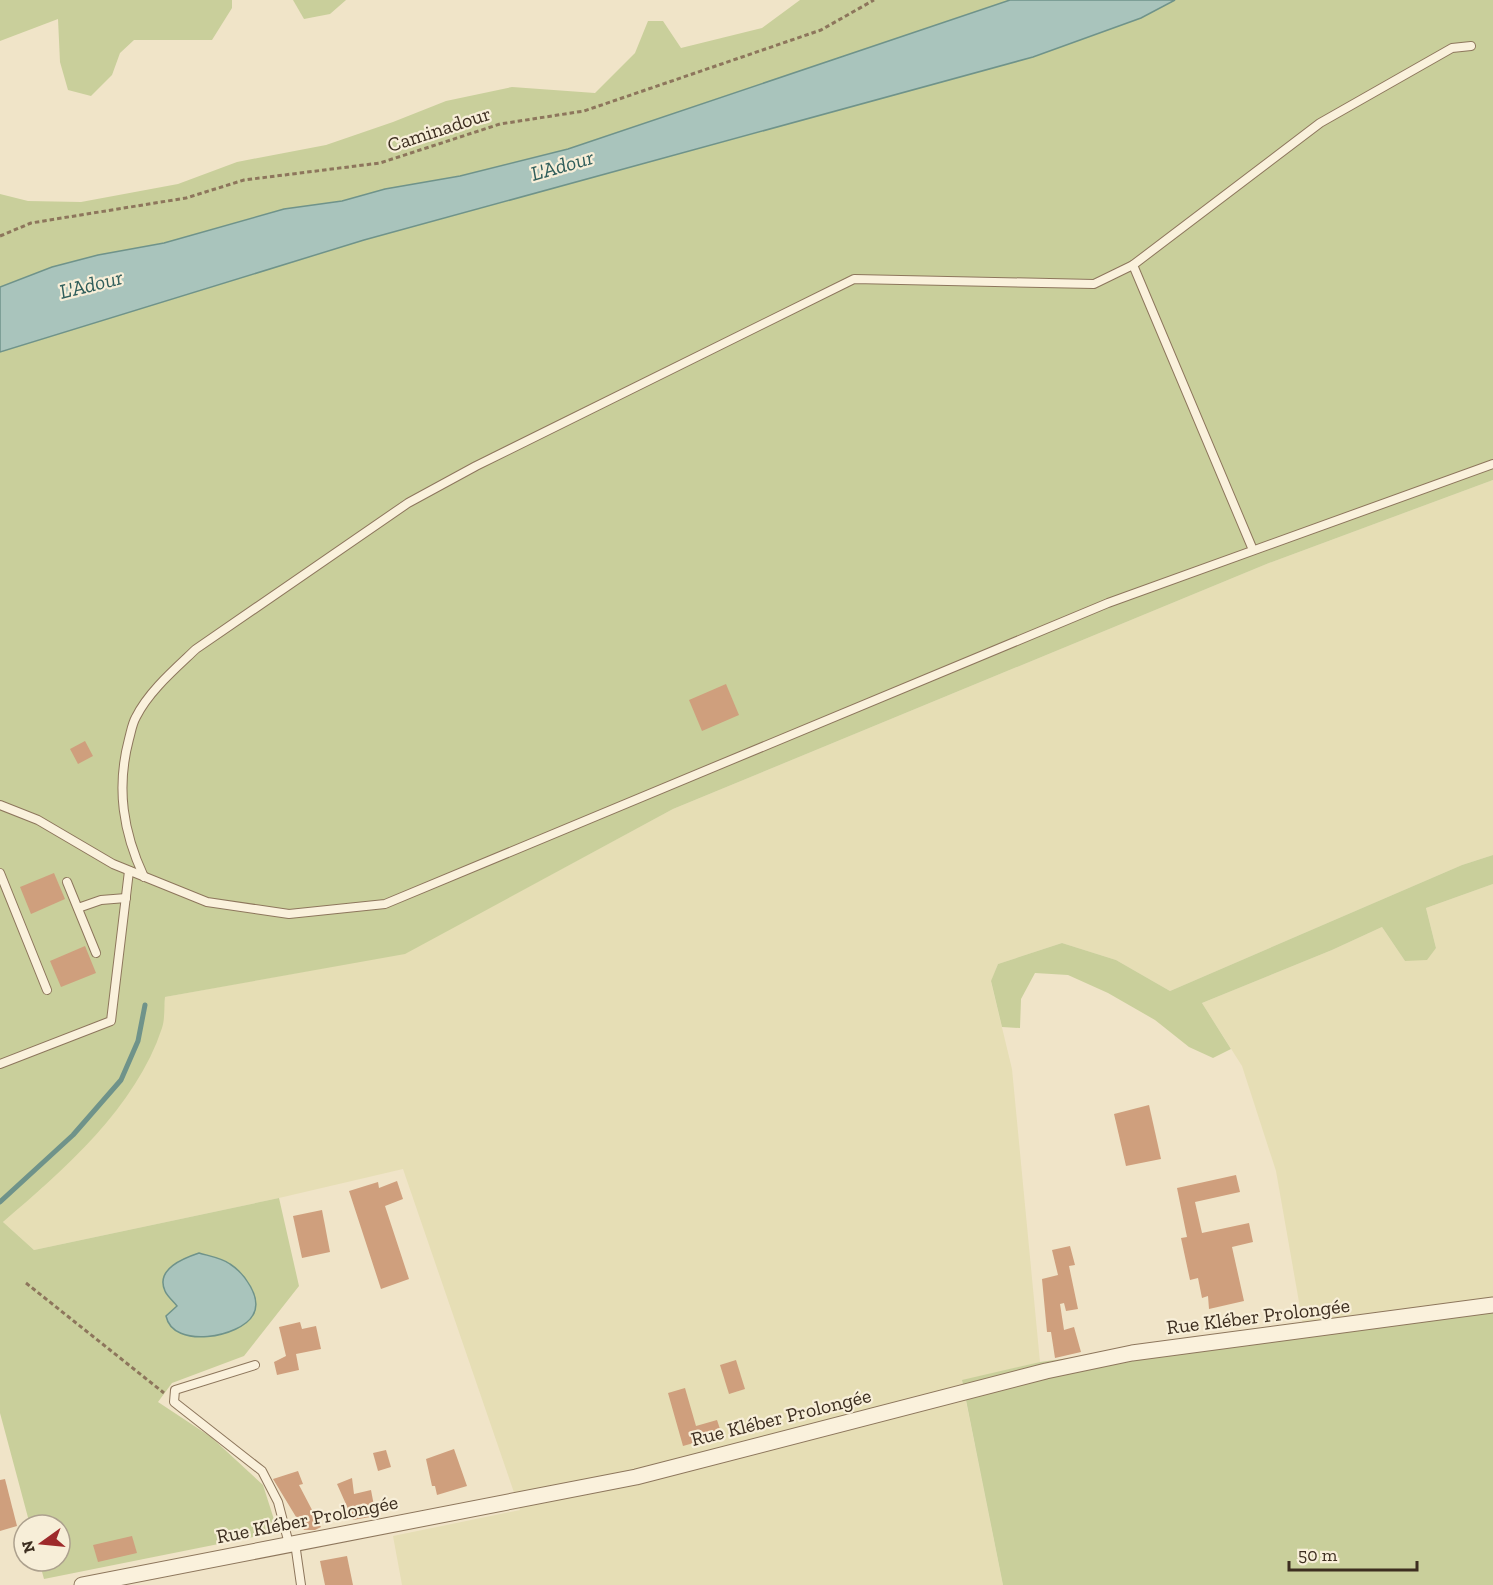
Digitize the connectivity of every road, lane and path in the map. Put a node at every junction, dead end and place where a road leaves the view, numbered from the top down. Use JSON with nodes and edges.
{"nodes":[{"id":1,"x":874,"y":0,"type":"edge"},
{"id":2,"x":1471,"y":46,"type":"dead end"},
{"id":3,"x":0,"y":236,"type":"edge"},
{"id":4,"x":1132,"y":265,"type":"junction"},
{"id":5,"x":1493,"y":464,"type":"edge"},
{"id":6,"x":1253,"y":550,"type":"junction"},
{"id":7,"x":0,"y":805,"type":"edge"},
{"id":8,"x":129,"y":871,"type":"junction"},
{"id":9,"x":0,"y":873,"type":"edge"},
{"id":10,"x":144,"y":877,"type":"junction"},
{"id":11,"x":67,"y":882,"type":"dead end"},
{"id":12,"x":126,"y":898,"type":"junction"},
{"id":13,"x":78,"y":908,"type":"junction"},
{"id":14,"x":96,"y":953,"type":"dead end"},
{"id":15,"x":47,"y":990,"type":"dead end"},
{"id":16,"x":0,"y":1064,"type":"edge"},
{"id":17,"x":26,"y":1283,"type":"dead end"},
{"id":18,"x":1493,"y":1305,"type":"edge"},
{"id":19,"x":255,"y":1365,"type":"dead end"},
{"id":20,"x":174,"y":1402,"type":"junction"},
{"id":21,"x":292,"y":1543,"type":"junction"},
{"id":22,"x":82,"y":1585,"type":"edge"},
{"id":23,"x":301,"y":1585,"type":"edge"}],
"edges":[{"from":1,"to":3,"type":"path","name":"Caminadour"},
{"from":2,"to":4,"type":"lane"},
{"from":4,"to":6,"type":"lane"},
{"from":4,"to":10,"type":"lane"},
{"from":5,"to":6,"type":"lane"},
{"from":6,"to":10,"type":"lane"},
{"from":7,"to":8,"type":"lane"},
{"from":8,"to":10,"type":"lane"},
{"from":8,"to":12,"type":"lane"},
{"from":9,"to":15,"type":"lane"},
{"from":11,"to":13,"type":"lane"},
{"from":12,"to":13,"type":"lane"},
{"from":12,"to":16,"type":"lane"},
{"from":13,"to":14,"type":"lane"},
{"from":17,"to":20,"type":"path"},
{"from":18,"to":21,"type":"street","name":"Rue Kléber Prolongée"},
{"from":19,"to":20,"type":"lane"},
{"from":20,"to":21,"type":"lane"},
{"from":21,"to":22,"type":"street","name":"Rue Kléber Prolongée"},
{"from":21,"to":23,"type":"lane"}]}
